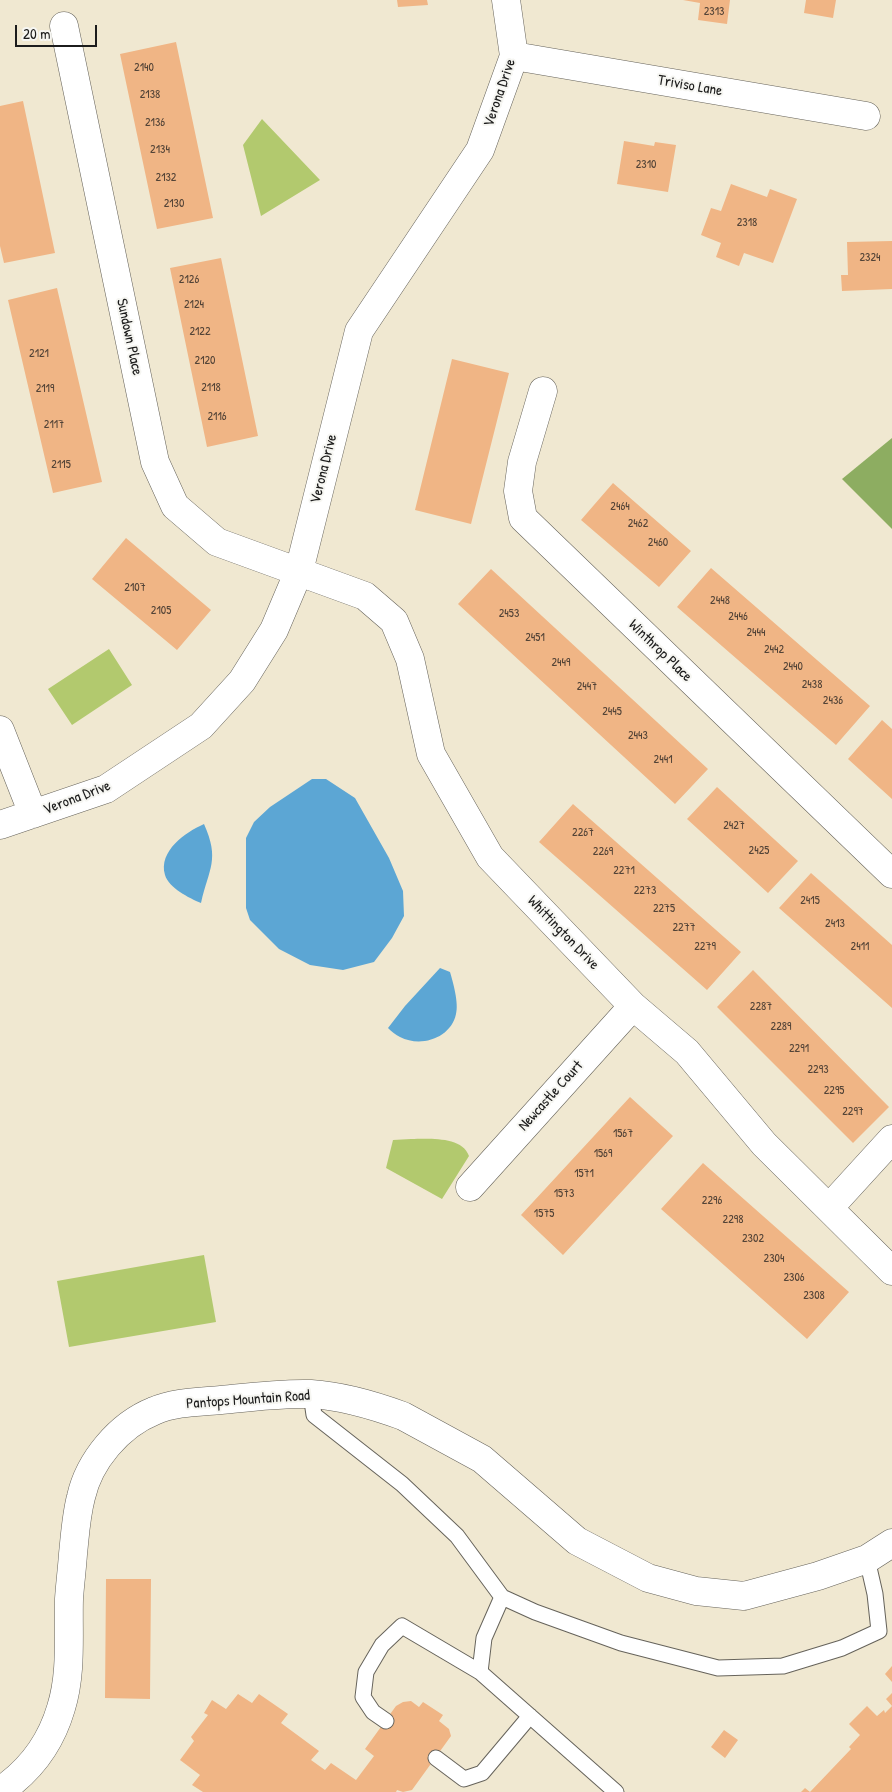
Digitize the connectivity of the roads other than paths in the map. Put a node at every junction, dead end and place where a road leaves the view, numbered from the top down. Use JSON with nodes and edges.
{"nodes":[{"id":1,"x":506,"y":0,"type":"edge"},
{"id":2,"x":64,"y":26,"type":"dead end"},
{"id":3,"x":514,"y":56,"type":"junction"},
{"id":4,"x":866,"y":116,"type":"dead end"},
{"id":5,"x":543,"y":391,"type":"dead end"},
{"id":6,"x":299,"y":570,"type":"junction"},
{"id":7,"x":0,"y":730,"type":"edge"},
{"id":8,"x":34,"y":814,"type":"junction"},
{"id":9,"x":0,"y":825,"type":"edge"},
{"id":10,"x":892,"y":874,"type":"edge"},
{"id":11,"x":633,"y":1006,"type":"junction"},
{"id":12,"x":892,"y":1139,"type":"edge"},
{"id":13,"x":470,"y":1187,"type":"dead end"},
{"id":14,"x":829,"y":1208,"type":"junction"},
{"id":15,"x":892,"y":1271,"type":"edge"},
{"id":16,"x":310,"y":1394,"type":"junction"},
{"id":17,"x":892,"y":1543,"type":"edge"},
{"id":18,"x":867,"y":1559,"type":"junction"},
{"id":19,"x":502,"y":1597,"type":"junction"},
{"id":20,"x":480,"y":1672,"type":"junction"},
{"id":21,"x":530,"y":1716,"type":"junction"},
{"id":22,"x":386,"y":1721,"type":"dead end"},
{"id":23,"x":436,"y":1758,"type":"dead end"},
{"id":24,"x":0,"y":1791,"type":"edge"},
{"id":25,"x":616,"y":1792,"type":"edge"}],
"edges":[{"from":1,"to":3,"type":"street","name":"Verona Drive"},
{"from":2,"to":6,"type":"street","name":"Sundown Place"},
{"from":3,"to":4,"type":"street","name":"Triviso Lane"},
{"from":3,"to":6,"type":"street","name":"Verona Drive"},
{"from":5,"to":10,"type":"street","name":"Winthrop Place"},
{"from":6,"to":8,"type":"street","name":"Verona Drive"},
{"from":6,"to":11,"type":"street","name":"Whittington Drive"},
{"from":7,"to":8,"type":"street"},
{"from":8,"to":9,"type":"street","name":"Verona Drive"},
{"from":11,"to":13,"type":"street","name":"Newcastle Court"},
{"from":11,"to":14,"type":"street","name":"Whittington Drive"},
{"from":12,"to":14,"type":"street"},
{"from":14,"to":15,"type":"street","name":"Whittington Drive"},
{"from":16,"to":18,"type":"street","name":"Pantops Mountain Road"},
{"from":16,"to":19,"type":"lane"},
{"from":16,"to":24,"type":"street","name":"Pantops Mountain Road"},
{"from":17,"to":18,"type":"street","name":"Pantops Mountain Road"},
{"from":18,"to":19,"type":"lane"},
{"from":19,"to":20,"type":"lane"},
{"from":20,"to":21,"type":"lane"},
{"from":20,"to":22,"type":"lane"},
{"from":21,"to":23,"type":"lane"},
{"from":21,"to":25,"type":"lane"}]}
